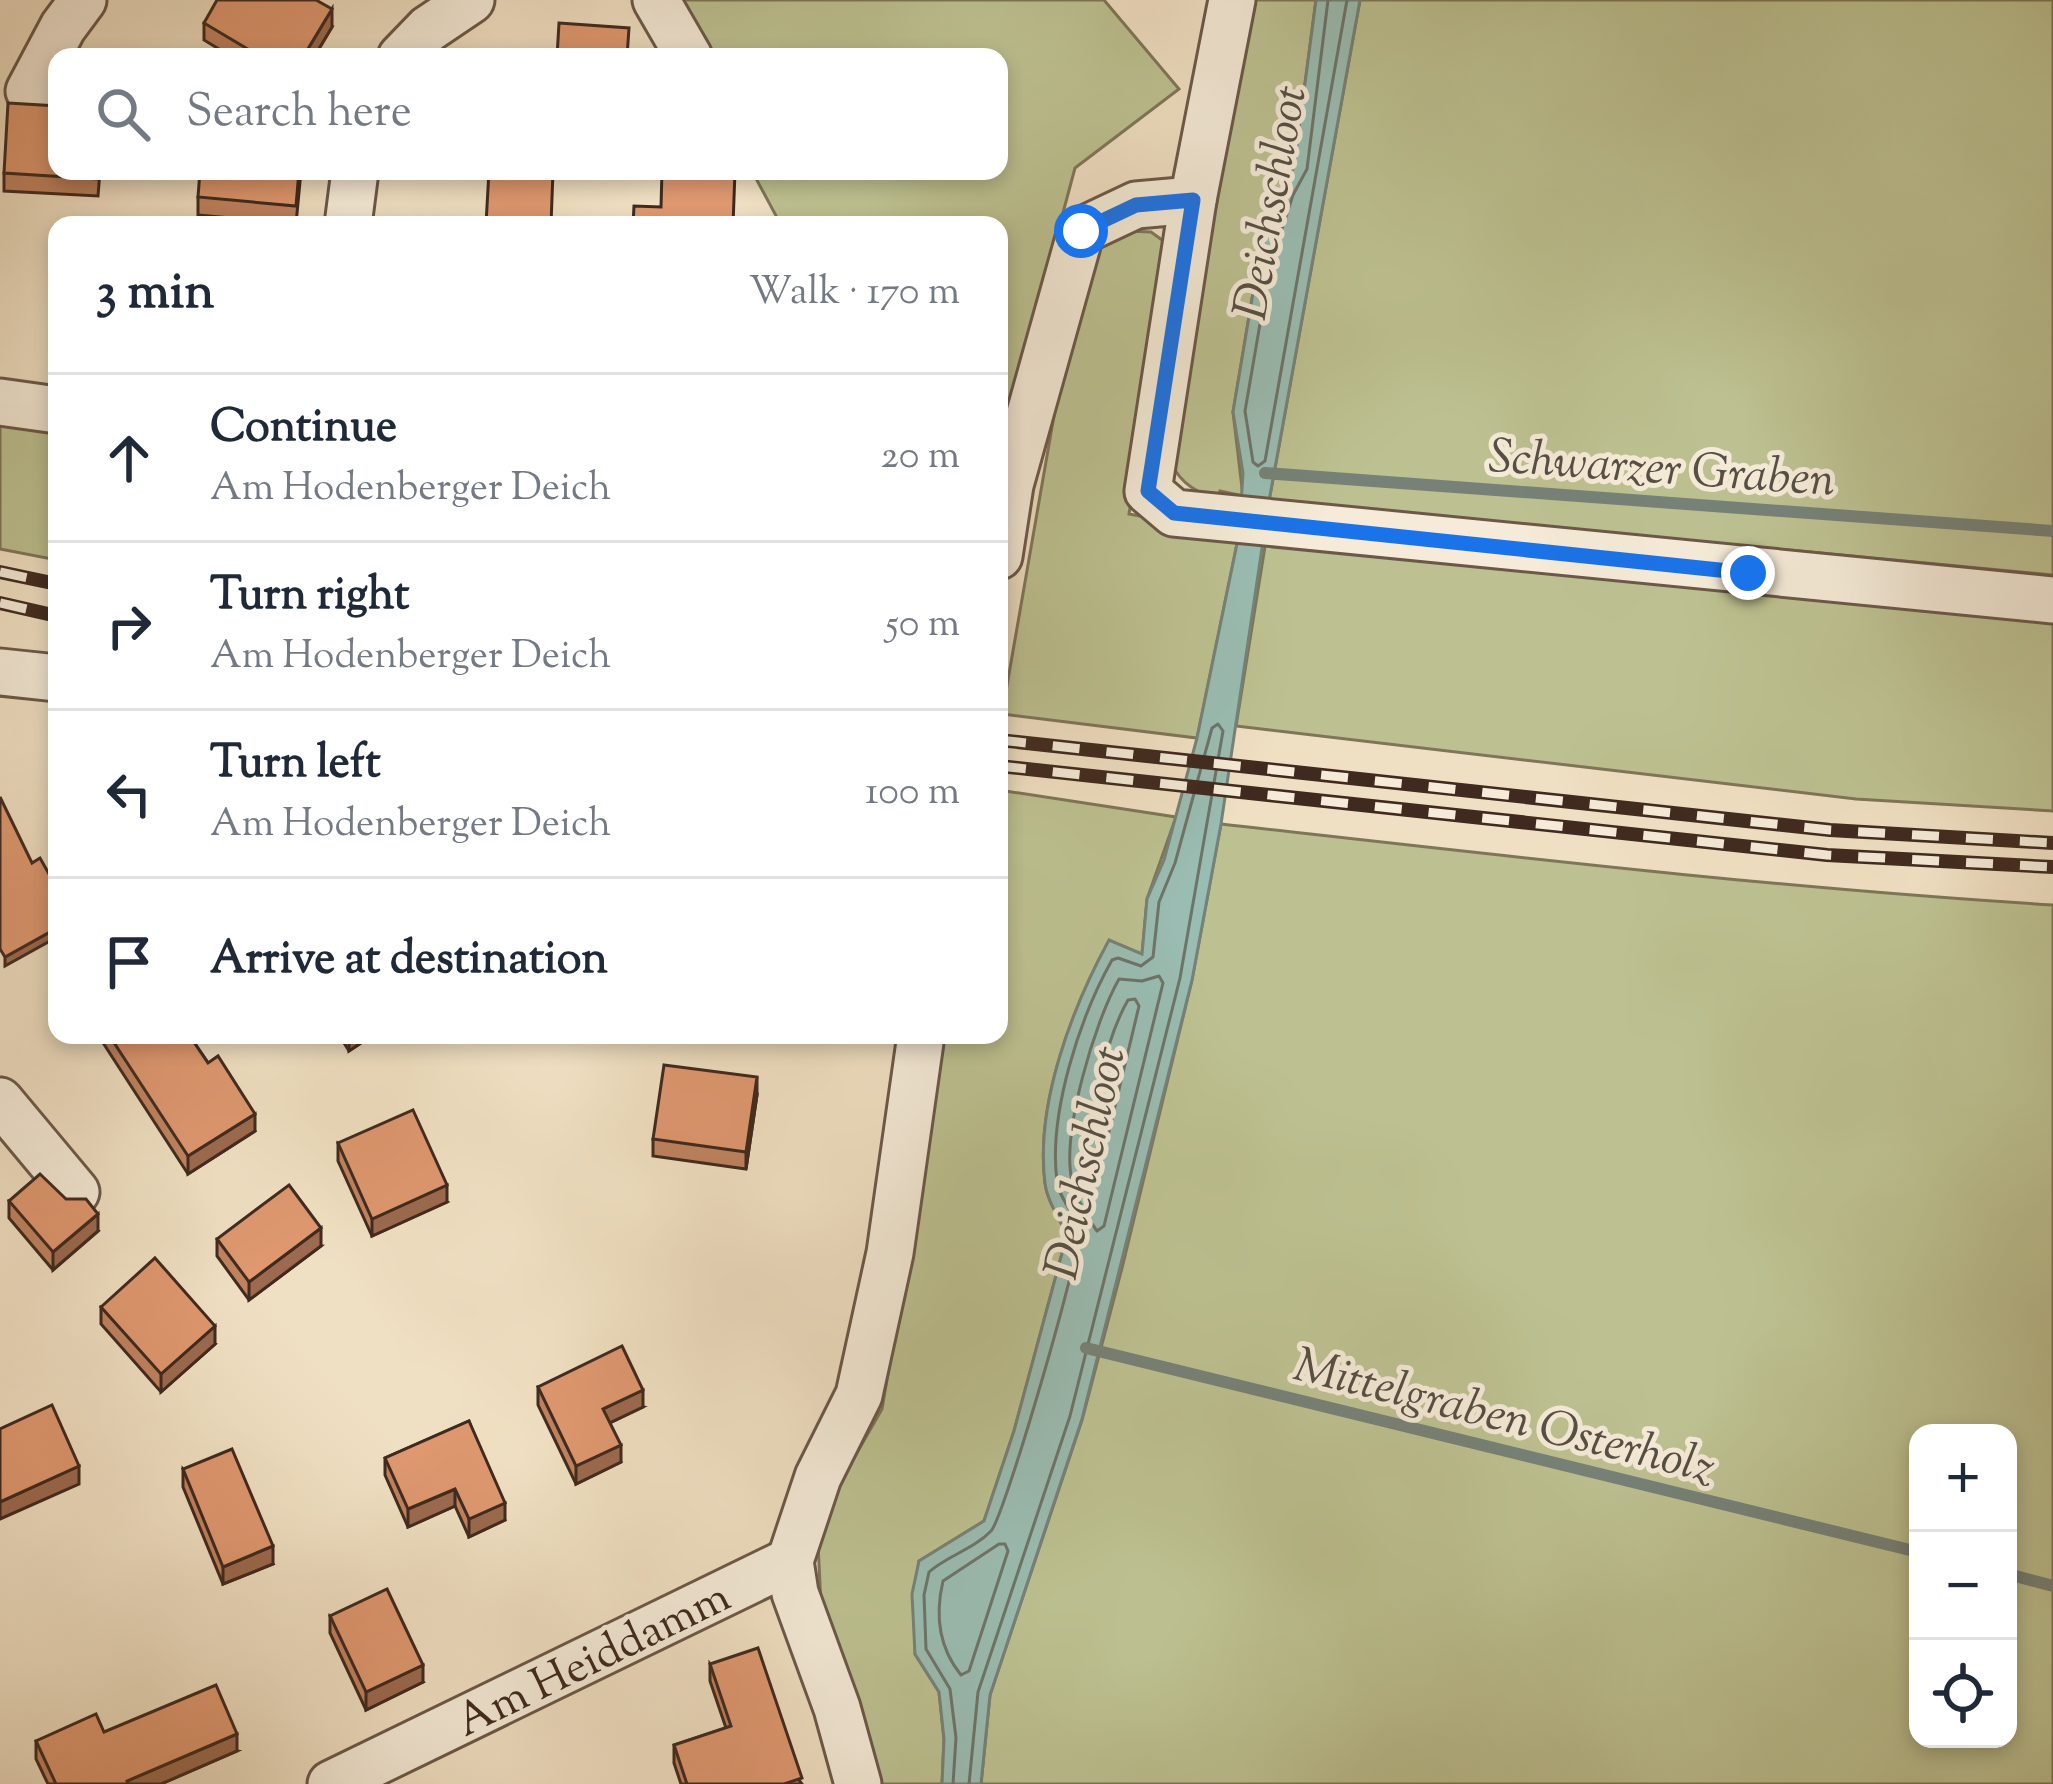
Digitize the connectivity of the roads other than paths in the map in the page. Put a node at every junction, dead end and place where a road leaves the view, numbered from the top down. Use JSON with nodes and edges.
{"nodes":[{"id":1,"x":83,"y":0,"type":"edge"},
{"id":2,"x":471,"y":0,"type":"edge"},
{"id":3,"x":656,"y":0,"type":"edge"},
{"id":4,"x":1232,"y":0,"type":"edge"},
{"id":5,"x":52,"y":48,"type":"edge"},
{"id":6,"x":410,"y":48,"type":"edge"},
{"id":7,"x":684,"y":48,"type":"edge"},
{"id":8,"x":48,"y":56,"type":"edge"},
{"id":9,"x":48,"y":93,"type":"edge"},
{"id":10,"x":354,"y":180,"type":"edge"},
{"id":11,"x":1193,"y":200,"type":"junction"},
{"id":12,"x":349,"y":216,"type":"edge"},
{"id":13,"x":0,"y":402,"type":"edge"},
{"id":14,"x":48,"y":409,"type":"edge"},
{"id":15,"x":1008,"y":474,"type":"edge"},
{"id":16,"x":2053,"y":600,"type":"edge"},
{"id":17,"x":0,"y":672,"type":"edge"},
{"id":18,"x":48,"y":677,"type":"edge"},
{"id":19,"x":920,"y":1044,"type":"edge"},
{"id":20,"x":0,"y":1101,"type":"edge"},
{"id":21,"x":76,"y":1192,"type":"dead end"},
{"id":22,"x":790,"y":1561,"type":"junction"},
{"id":23,"x":331,"y":1784,"type":"edge"},
{"id":24,"x":858,"y":1784,"type":"edge"}],
"edges":[{"from":1,"to":5,"type":"street"},
{"from":2,"to":6,"type":"street"},
{"from":3,"to":7,"type":"street"},
{"from":4,"to":11,"type":"street"},
{"from":8,"to":9,"type":"street"},
{"from":10,"to":12,"type":"street"},
{"from":11,"to":15,"type":"street"},
{"from":11,"to":16,"type":"street"},
{"from":13,"to":14,"type":"street"},
{"from":17,"to":18,"type":"street"},
{"from":19,"to":22,"type":"street"},
{"from":20,"to":21,"type":"street"},
{"from":22,"to":23,"type":"street","name":"Am Heiddamm"},
{"from":22,"to":24,"type":"street"}]}
